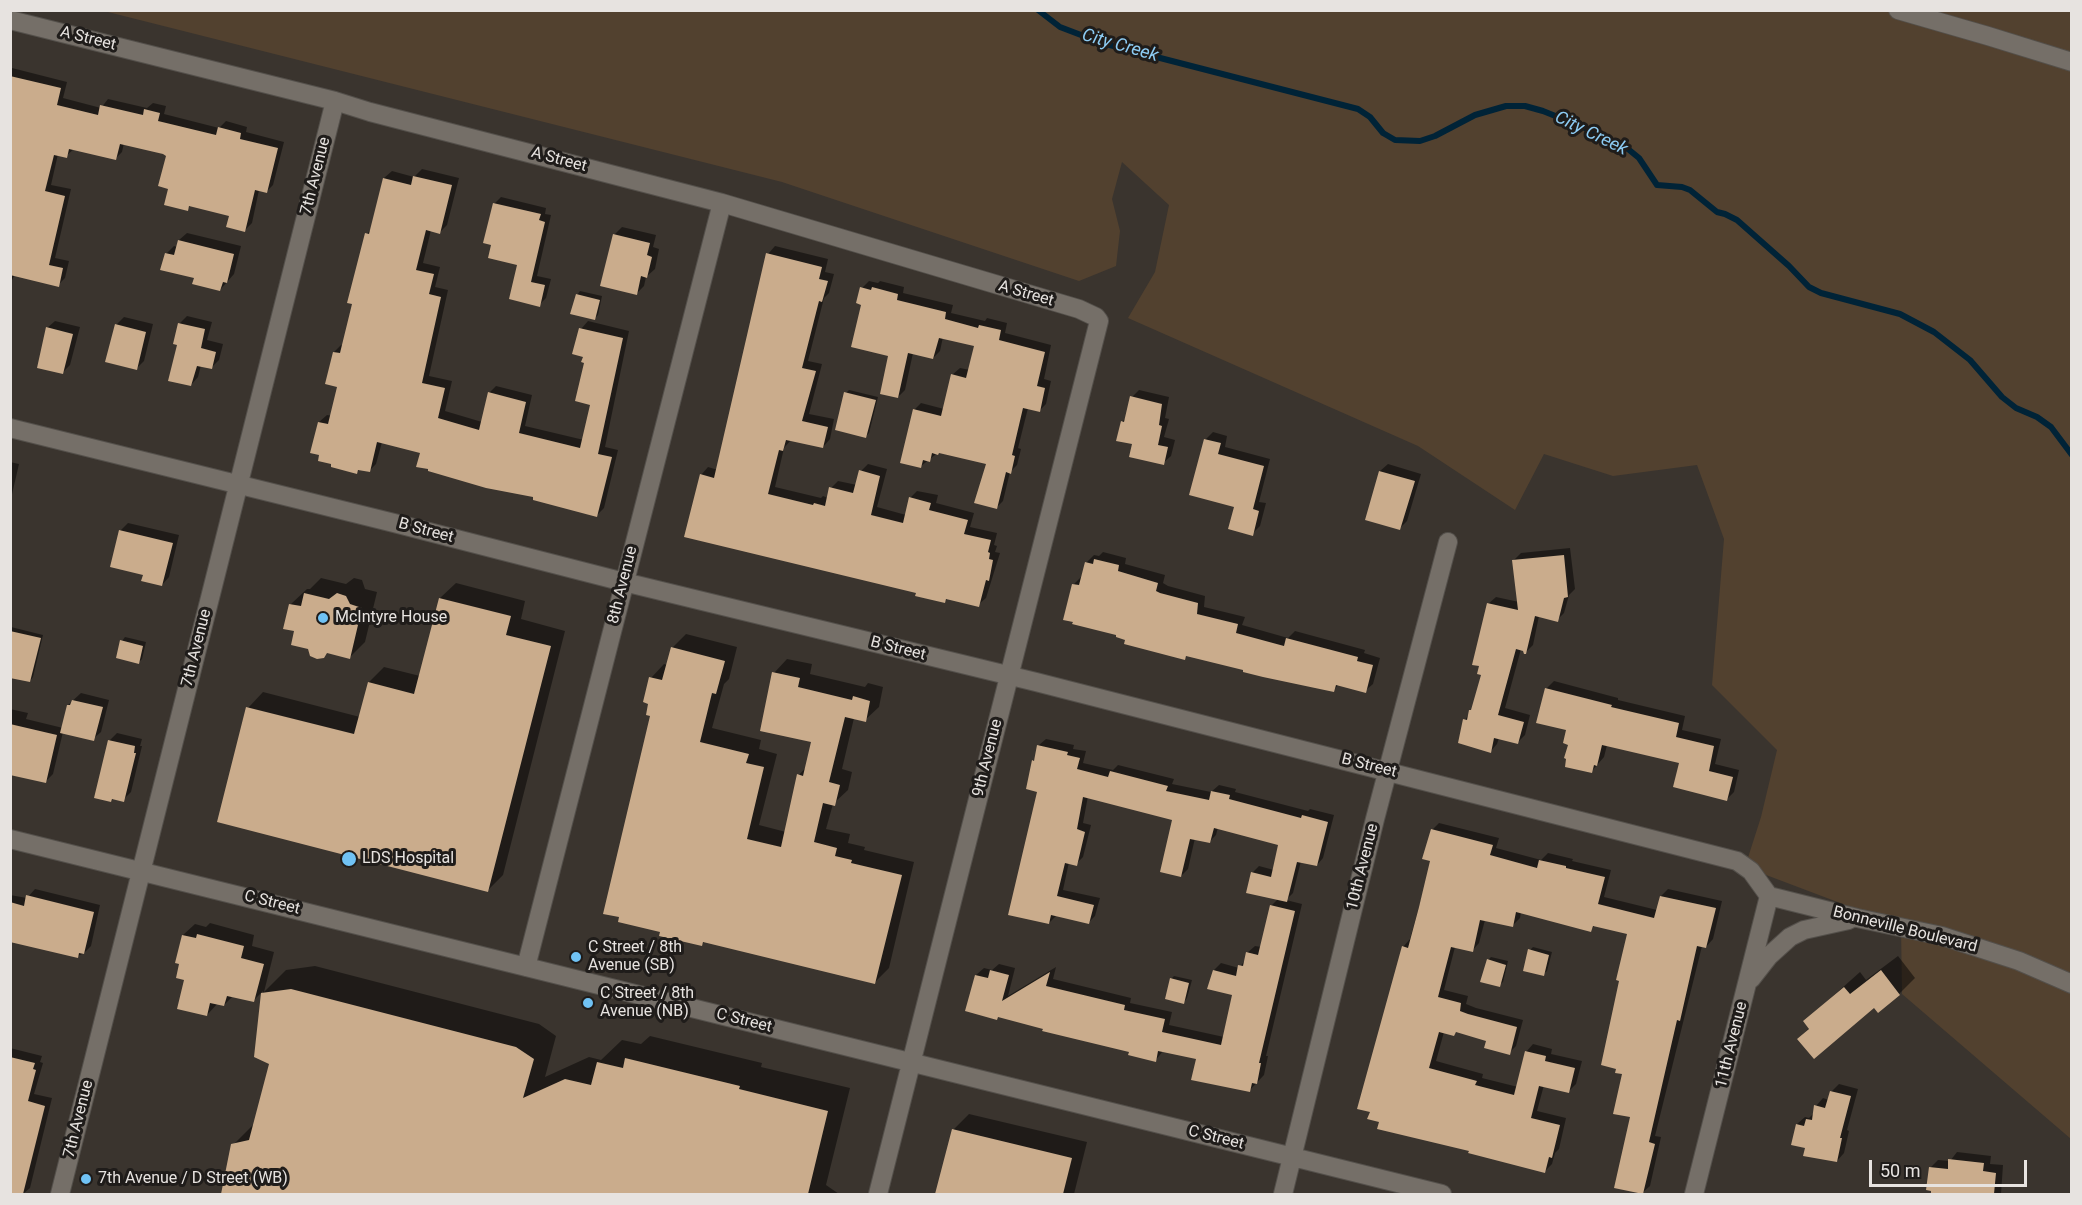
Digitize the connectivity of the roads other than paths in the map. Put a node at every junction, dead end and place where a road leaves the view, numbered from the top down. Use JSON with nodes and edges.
{"nodes":[{"id":1,"x":1898,"y":10,"type":"edge"},
{"id":2,"x":10,"y":20,"type":"edge"},
{"id":3,"x":2072,"y":62,"type":"edge"},
{"id":4,"x":335,"y":101,"type":"junction"},
{"id":5,"x":722,"y":203,"type":"junction"},
{"id":6,"x":1099,"y":321,"type":"joint"},
{"id":7,"x":10,"y":428,"type":"edge"},
{"id":8,"x":237,"y":485,"type":"junction"},
{"id":9,"x":1448,"y":542,"type":"dead end"},
{"id":10,"x":624,"y":582,"type":"junction"},
{"id":11,"x":1008,"y":675,"type":"junction"},
{"id":12,"x":1388,"y":771,"type":"junction"},
{"id":13,"x":10,"y":838,"type":"edge"},
{"id":14,"x":142,"y":871,"type":"junction"},
{"id":15,"x":1769,"y":896,"type":"junction"},
{"id":16,"x":1857,"y":918,"type":"junction"},
{"id":17,"x":526,"y":967,"type":"junction"},
{"id":18,"x":1748,"y":983,"type":"junction"},
{"id":19,"x":2072,"y":984,"type":"edge"},
{"id":20,"x":911,"y":1063,"type":"junction"},
{"id":21,"x":1292,"y":1157,"type":"junction"},
{"id":22,"x":60,"y":1194,"type":"edge"},
{"id":23,"x":878,"y":1194,"type":"edge"},
{"id":24,"x":1283,"y":1194,"type":"edge"},
{"id":25,"x":1442,"y":1194,"type":"edge"},
{"id":26,"x":1694,"y":1194,"type":"edge"}],
"edges":[{"from":1,"to":3,"type":"street"},
{"from":2,"to":4,"type":"street","name":"A Street"},
{"from":4,"to":5,"type":"street","name":"A Street"},
{"from":4,"to":8,"type":"street","name":"7th Avenue"},
{"from":5,"to":6,"type":"street","name":"A Street"},
{"from":5,"to":10,"type":"street","name":"8th Avenue"},
{"from":6,"to":11,"type":"street","name":"9th Avenue"},
{"from":7,"to":8,"type":"street","name":"B Street"},
{"from":8,"to":10,"type":"street","name":"B Street"},
{"from":8,"to":14,"type":"street","name":"7th Avenue"},
{"from":9,"to":12,"type":"street","name":"10th Avenue"},
{"from":10,"to":11,"type":"street","name":"B Street"},
{"from":10,"to":17,"type":"street","name":"8th Avenue"},
{"from":11,"to":12,"type":"street","name":"B Street"},
{"from":11,"to":20,"type":"street","name":"9th Avenue"},
{"from":12,"to":15,"type":"street","name":"B Street"},
{"from":12,"to":21,"type":"street","name":"10th Avenue"},
{"from":13,"to":14,"type":"street","name":"C Street"},
{"from":14,"to":17,"type":"street","name":"C Street"},
{"from":14,"to":22,"type":"street","name":"7th Avenue"},
{"from":15,"to":16,"type":"street","name":"Bonneville Boulevard"},
{"from":15,"to":18,"type":"street","name":"11th Avenue"},
{"from":16,"to":18,"type":"street"},
{"from":16,"to":19,"type":"street","name":"Bonneville Boulevard"},
{"from":17,"to":20,"type":"street","name":"C Street"},
{"from":18,"to":26,"type":"street","name":"11th Avenue"},
{"from":20,"to":21,"type":"street","name":"C Street"},
{"from":20,"to":23,"type":"street","name":"9th Avenue"},
{"from":21,"to":24,"type":"street","name":"10th Avenue"},
{"from":21,"to":25,"type":"street","name":"C Street"}]}
